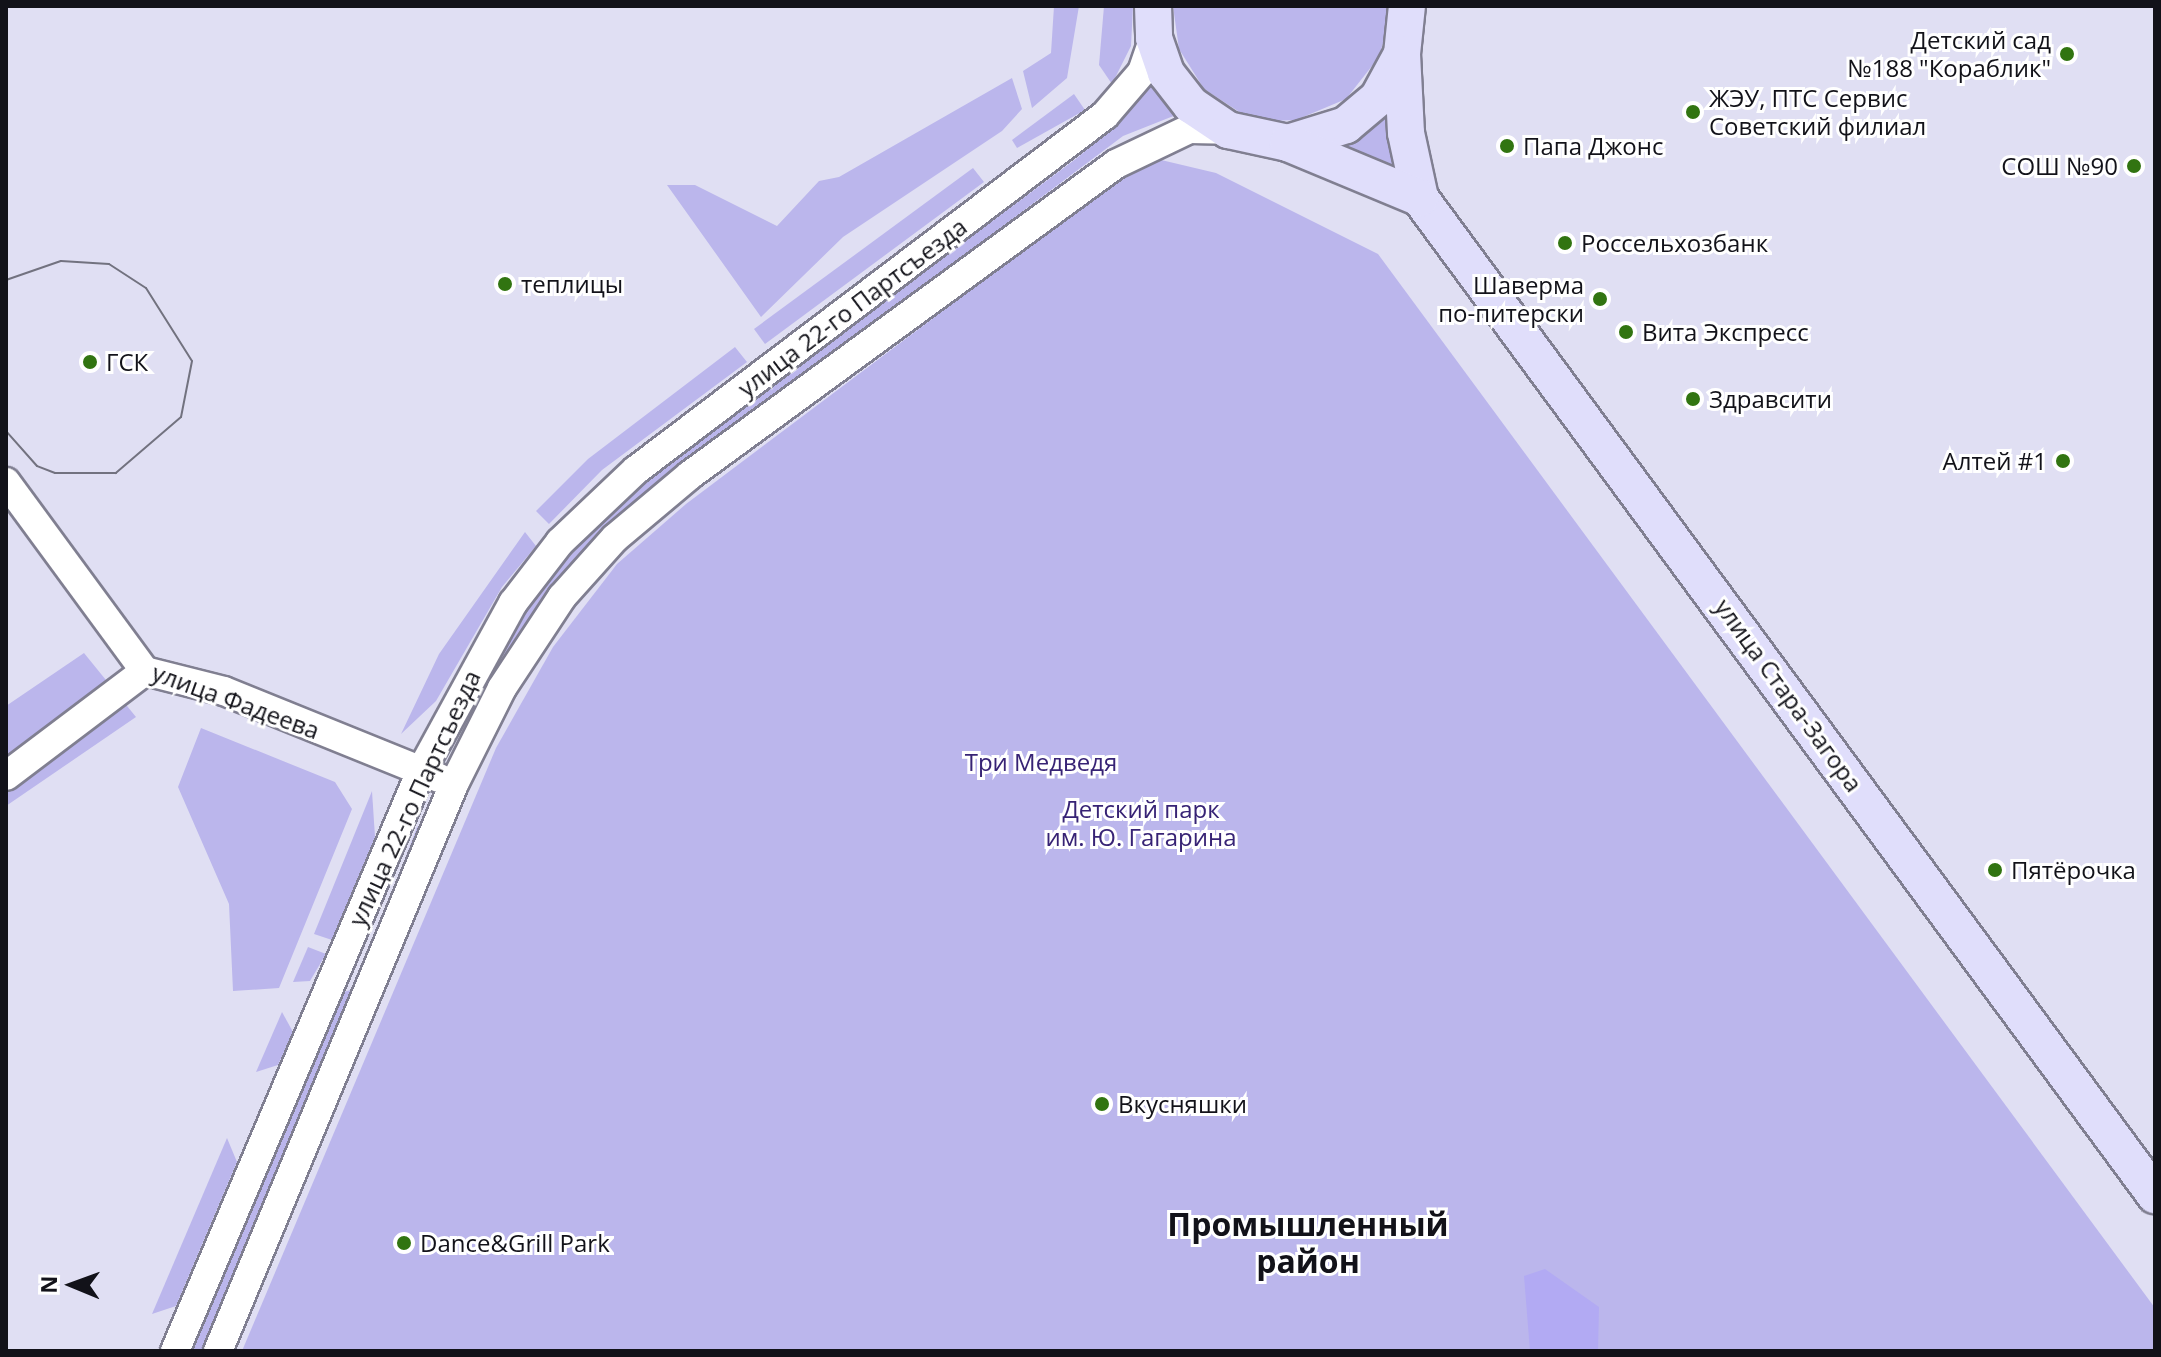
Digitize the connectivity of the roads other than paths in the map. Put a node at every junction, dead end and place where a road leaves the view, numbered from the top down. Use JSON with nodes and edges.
{"nodes":[{"id":1,"x":1407,"y":6,"type":"edge"},
{"id":2,"x":1153,"y":22,"type":"edge"},
{"id":3,"x":1402,"y":54,"type":"junction"},
{"id":4,"x":1228,"y":130,"type":"junction"},
{"id":5,"x":1288,"y":143,"type":"junction"},
{"id":6,"x":1420,"y":198,"type":"junction"},
{"id":7,"x":6,"y":482,"type":"edge"},
{"id":8,"x":145,"y":671,"type":"junction"},
{"id":9,"x":421,"y":771,"type":"junction"},
{"id":10,"x":6,"y":776,"type":"edge"},
{"id":11,"x":454,"y":784,"type":"junction"},
{"id":12,"x":359,"y":917,"type":"junction"},
{"id":13,"x":392,"y":933,"type":"junction"},
{"id":14,"x":335,"y":975,"type":"junction"},
{"id":15,"x":368,"y":990,"type":"junction"},
{"id":16,"x":2155,"y":1195,"type":"edge"},
{"id":17,"x":175,"y":1351,"type":"edge"},
{"id":18,"x":218,"y":1351,"type":"edge"}],
"edges":[{"from":1,"to":3,"type":"main road"},
{"from":2,"to":4,"type":"main road"},
{"from":2,"to":9,"type":"street","name":"улица 22-го Партсъезда"},
{"from":3,"to":5,"type":"main road"},
{"from":3,"to":6,"type":"main road","name":"улица Стара-Загора"},
{"from":4,"to":5,"type":"main road"},
{"from":4,"to":11,"type":"street","name":"улица 22-го Партсъезда"},
{"from":5,"to":6,"type":"main road"},
{"from":6,"to":16,"type":"main road","name":"улица Стара-Загора"},
{"from":7,"to":8,"type":"street","name":"улица Фадеева"},
{"from":8,"to":9,"type":"street","name":"улица Фадеева"},
{"from":8,"to":10,"type":"street"},
{"from":9,"to":11,"type":"street","name":"улица Фадеева"},
{"from":9,"to":12,"type":"street","name":"улица 22-го Партсъезда"},
{"from":11,"to":13,"type":"street","name":"улица 22-го Партсъезда"},
{"from":12,"to":13,"type":"street"},
{"from":12,"to":14,"type":"street","name":"улица 22-го Партсъезда"},
{"from":13,"to":15,"type":"street","name":"улица 22-го Партсъезда"},
{"from":14,"to":15,"type":"street"},
{"from":14,"to":17,"type":"street","name":"улица 22-го Партсъезда"},
{"from":15,"to":18,"type":"street","name":"улица 22-го Партсъезда"}]}
